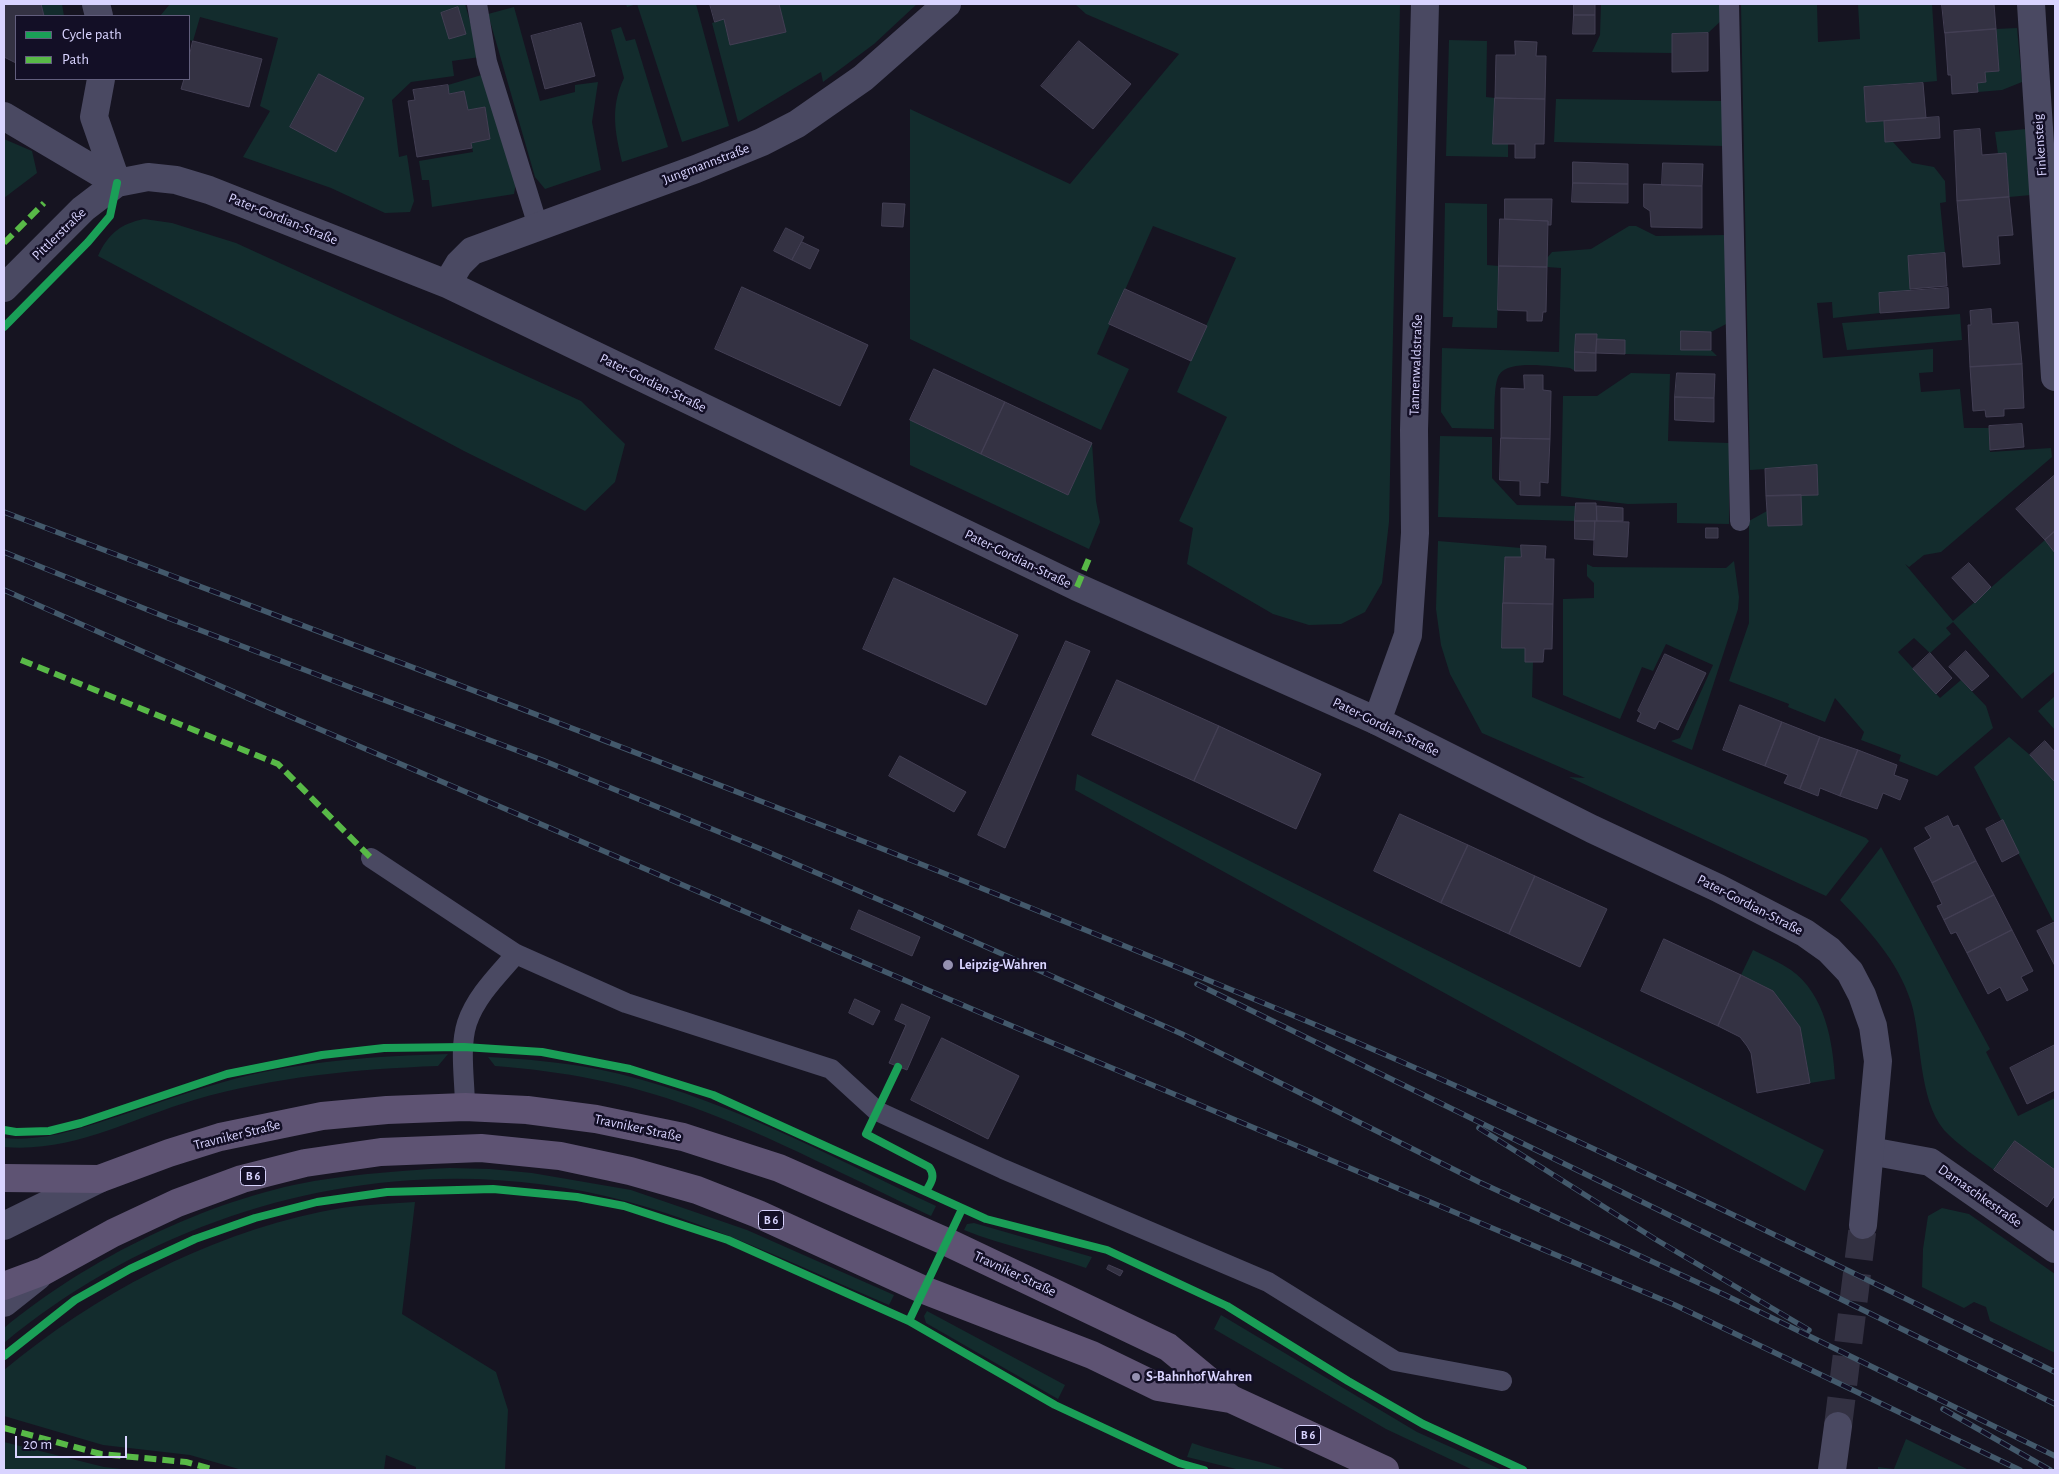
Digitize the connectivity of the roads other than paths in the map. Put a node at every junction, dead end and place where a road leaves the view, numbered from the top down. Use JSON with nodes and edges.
{"nodes":[{"id":1,"x":476,"y":4,"type":"edge"},
{"id":2,"x":947,"y":4,"type":"edge"},
{"id":3,"x":1425,"y":4,"type":"edge"},
{"id":4,"x":1729,"y":4,"type":"edge"},
{"id":5,"x":2031,"y":4,"type":"edge"},
{"id":6,"x":101,"y":80,"type":"edge"},
{"id":7,"x":4,"y":116,"type":"edge"},
{"id":8,"x":117,"y":183,"type":"junction"},
{"id":9,"x":538,"y":226,"type":"junction"},
{"id":10,"x":447,"y":284,"type":"junction"},
{"id":11,"x":4,"y":288,"type":"edge"},
{"id":12,"x":2055,"y":377,"type":"edge"},
{"id":13,"x":1740,"y":522,"type":"dead end"},
{"id":14,"x":1377,"y":721,"type":"junction"},
{"id":15,"x":371,"y":858,"type":"dead end"},
{"id":16,"x":516,"y":954,"type":"junction"},
{"id":17,"x":465,"y":1107,"type":"junction"},
{"id":18,"x":1870,"y":1151,"type":"junction"},
{"id":19,"x":4,"y":1178,"type":"edge"},
{"id":20,"x":100,"y":1179,"type":"junction"},
{"id":21,"x":1863,"y":1225,"type":"tunnel mouth"},
{"id":22,"x":4,"y":1226,"type":"edge"},
{"id":23,"x":2055,"y":1249,"type":"edge"},
{"id":24,"x":44,"y":1271,"type":"junction"},
{"id":25,"x":4,"y":1286,"type":"edge"},
{"id":26,"x":4,"y":1303,"type":"edge"},
{"id":27,"x":1502,"y":1381,"type":"dead end"},
{"id":28,"x":1231,"y":1399,"type":"junction"},
{"id":29,"x":1838,"y":1426,"type":"tunnel mouth"},
{"id":30,"x":1385,"y":1470,"type":"edge"},
{"id":31,"x":1832,"y":1470,"type":"edge"}],
"edges":[{"from":1,"to":9,"type":"lane"},
{"from":2,"to":9,"type":"street","name":"Jungmannstraße"},
{"from":3,"to":14,"type":"street","name":"Tannenwaldstraße"},
{"from":4,"to":13,"type":"lane"},
{"from":5,"to":12,"type":"street","name":"Finkensteig"},
{"from":6,"to":8,"type":"street"},
{"from":7,"to":8,"type":"street"},
{"from":8,"to":10,"type":"street","name":"Pater-Gordian-Straße"},
{"from":8,"to":11,"type":"street","name":"Pittlerstraße"},
{"from":9,"to":10,"type":"street","name":"Jungmannstraße"},
{"from":10,"to":14,"type":"street","name":"Pater-Gordian-Straße"},
{"from":14,"to":18,"type":"street","name":"Pater-Gordian-Straße"},
{"from":15,"to":16,"type":"lane"},
{"from":16,"to":17,"type":"lane"},
{"from":16,"to":27,"type":"lane"},
{"from":17,"to":20,"type":"main road","name":"Travniker Straße","number":"B 6"},
{"from":17,"to":28,"type":"main road","name":"Travniker Straße","number":"B 6"},
{"from":18,"to":21,"type":"street","name":"Pater-Gordian-Straße"},
{"from":18,"to":23,"type":"street","name":"Damaschkestraße"},
{"from":19,"to":20,"type":"main road","number":"B 6"},
{"from":20,"to":22,"type":"street","name":"Travniker Straße"},
{"from":24,"to":25,"type":"main road","number":"B 6"},
{"from":24,"to":26,"type":"street","name":"Travniker Straße"},
{"from":24,"to":28,"type":"main road","name":"Travniker Straße","number":"B 6"},
{"from":28,"to":30,"type":"main road","name":"Travniker Straße","number":"B 6"},
{"from":29,"to":31,"type":"street"}]}
